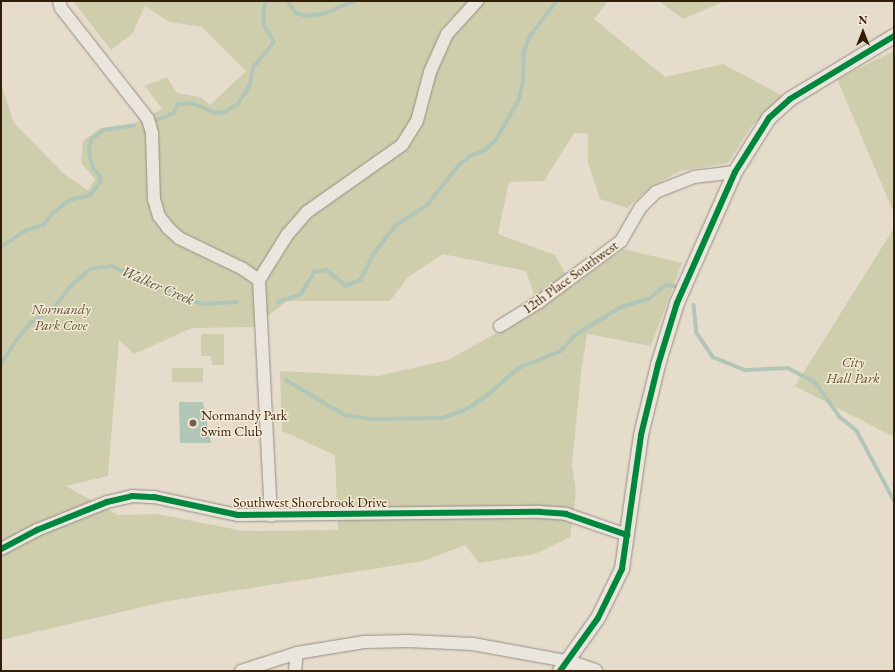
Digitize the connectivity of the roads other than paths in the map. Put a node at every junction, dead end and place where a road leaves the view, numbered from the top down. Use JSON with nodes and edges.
{"nodes":[{"id":1,"x":59,"y":1,"type":"edge"},
{"id":2,"x":477,"y":1,"type":"edge"},
{"id":3,"x":894,"y":36,"type":"edge"},
{"id":4,"x":735,"y":172,"type":"junction"},
{"id":5,"x":259,"y":280,"type":"junction"},
{"id":6,"x":500,"y":326,"type":"dead end"},
{"id":7,"x":271,"y":516,"type":"junction"},
{"id":8,"x":627,"y":535,"type":"junction"},
{"id":9,"x":1,"y":549,"type":"edge"},
{"id":10,"x":297,"y":653,"type":"junction"},
{"id":11,"x":563,"y":666,"type":"edge"},
{"id":12,"x":240,"y":671,"type":"edge"},
{"id":13,"x":295,"y":671,"type":"edge"},
{"id":14,"x":595,"y":671,"type":"edge"}],
"edges":[{"from":1,"to":5,"type":"street"},
{"from":2,"to":5,"type":"street"},
{"from":3,"to":4,"type":"street"},
{"from":4,"to":6,"type":"street","name":"12th Place Southwest"},
{"from":4,"to":8,"type":"street"},
{"from":5,"to":7,"type":"street"},
{"from":7,"to":8,"type":"street","name":"Southwest Shorebrook Drive"},
{"from":7,"to":9,"type":"street","name":"Southwest Shorebrook Drive"},
{"from":8,"to":11,"type":"street"},
{"from":10,"to":11,"type":"street"},
{"from":10,"to":12,"type":"street"},
{"from":10,"to":13,"type":"street"},
{"from":11,"to":14,"type":"street"}]}
